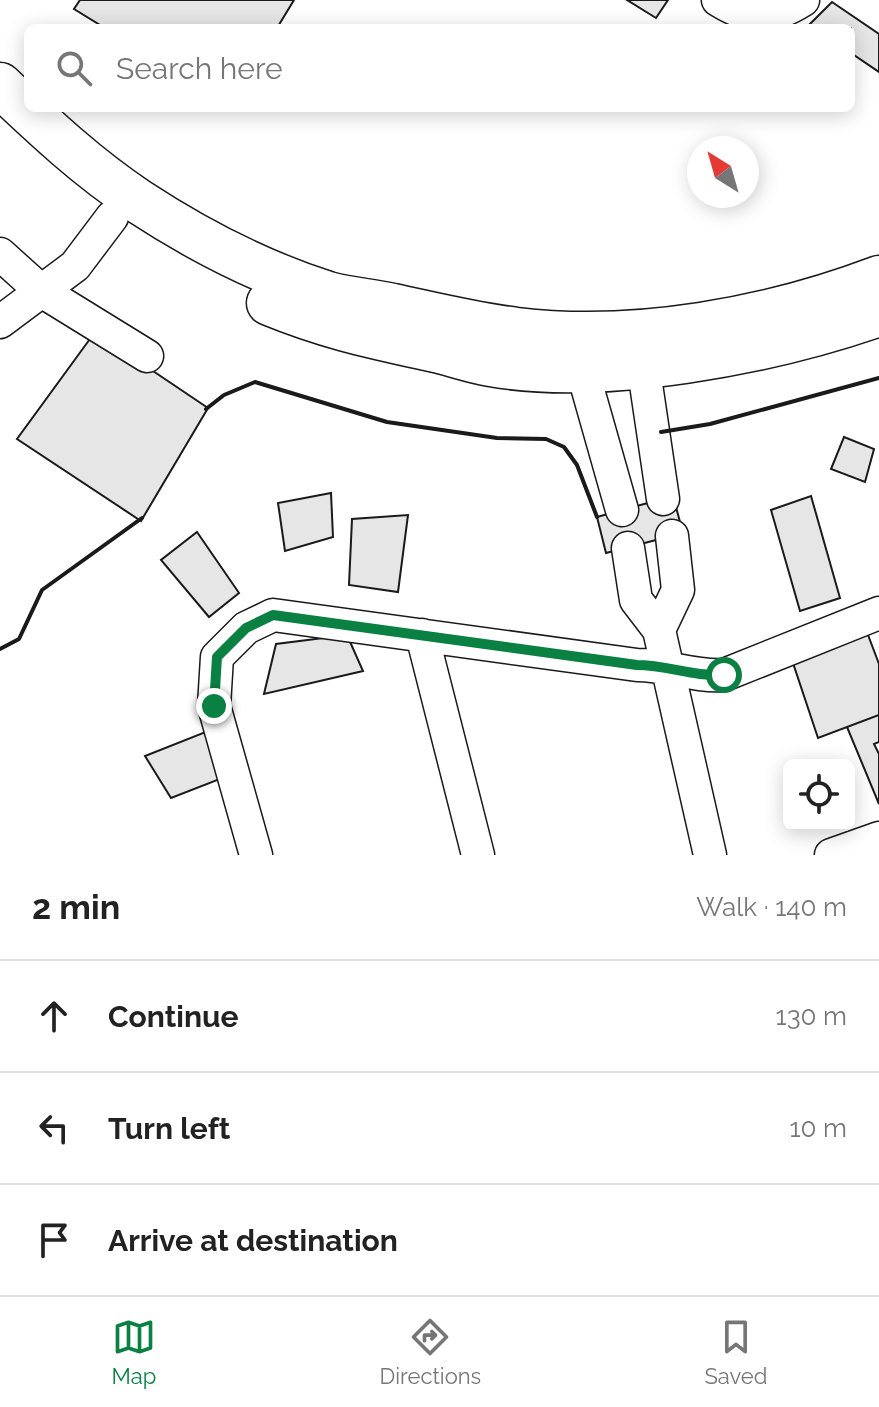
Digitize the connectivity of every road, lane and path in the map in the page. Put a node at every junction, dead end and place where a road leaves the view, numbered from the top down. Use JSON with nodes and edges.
{"nodes":[{"id":1,"x":718,"y":0,"type":"edge"},
{"id":2,"x":803,"y":0,"type":"edge"},
{"id":3,"x":0,"y":85,"type":"edge"},
{"id":4,"x":24,"y":107,"type":"edge"},
{"id":5,"x":30,"y":112,"type":"edge"},
{"id":6,"x":0,"y":122,"type":"edge"},
{"id":7,"x":112,"y":217,"type":"junction"},
{"id":8,"x":0,"y":254,"type":"edge"},
{"id":9,"x":879,"y":278,"type":"edge"},
{"id":10,"x":40,"y":290,"type":"junction"},
{"id":11,"x":879,"y":314,"type":"edge"},
{"id":12,"x":0,"y":322,"type":"edge"},
{"id":13,"x":147,"y":356,"type":"dead end"},
{"id":14,"x":643,"y":364,"type":"junction"},
{"id":15,"x":582,"y":369,"type":"junction"},
{"id":16,"x":663,"y":499,"type":"dead end"},
{"id":17,"x":622,"y":510,"type":"dead end"},
{"id":18,"x":672,"y":536,"type":"dead end"},
{"id":19,"x":628,"y":548,"type":"dead end"},
{"id":20,"x":879,"y":613,"type":"edge"},
{"id":21,"x":659,"y":630,"type":"junction"},
{"id":22,"x":422,"y":635,"type":"junction"},
{"id":23,"x":666,"y":665,"type":"junction"},
{"id":24,"x":879,"y":838,"type":"edge"},
{"id":25,"x":256,"y":855,"type":"edge"},
{"id":26,"x":478,"y":855,"type":"edge"},
{"id":27,"x":710,"y":855,"type":"edge"},
{"id":28,"x":831,"y":855,"type":"edge"}],
"edges":[{"from":1,"to":2,"type":"street"},
{"from":3,"to":4,"type":"highway"},
{"from":5,"to":9,"type":"highway"},
{"from":6,"to":7,"type":"highway"},
{"from":7,"to":10,"type":"street"},
{"from":7,"to":15,"type":"highway"},
{"from":8,"to":10,"type":"street"},
{"from":10,"to":12,"type":"street"},
{"from":10,"to":13,"type":"street"},
{"from":11,"to":14,"type":"highway"},
{"from":14,"to":15,"type":"highway"},
{"from":14,"to":16,"type":"street"},
{"from":15,"to":17,"type":"street"},
{"from":18,"to":21,"type":"street"},
{"from":19,"to":21,"type":"street"},
{"from":20,"to":23,"type":"street"},
{"from":21,"to":23,"type":"street"},
{"from":22,"to":23,"type":"street"},
{"from":22,"to":25,"type":"street"},
{"from":22,"to":26,"type":"street"},
{"from":23,"to":27,"type":"street"},
{"from":24,"to":28,"type":"street"}]}
